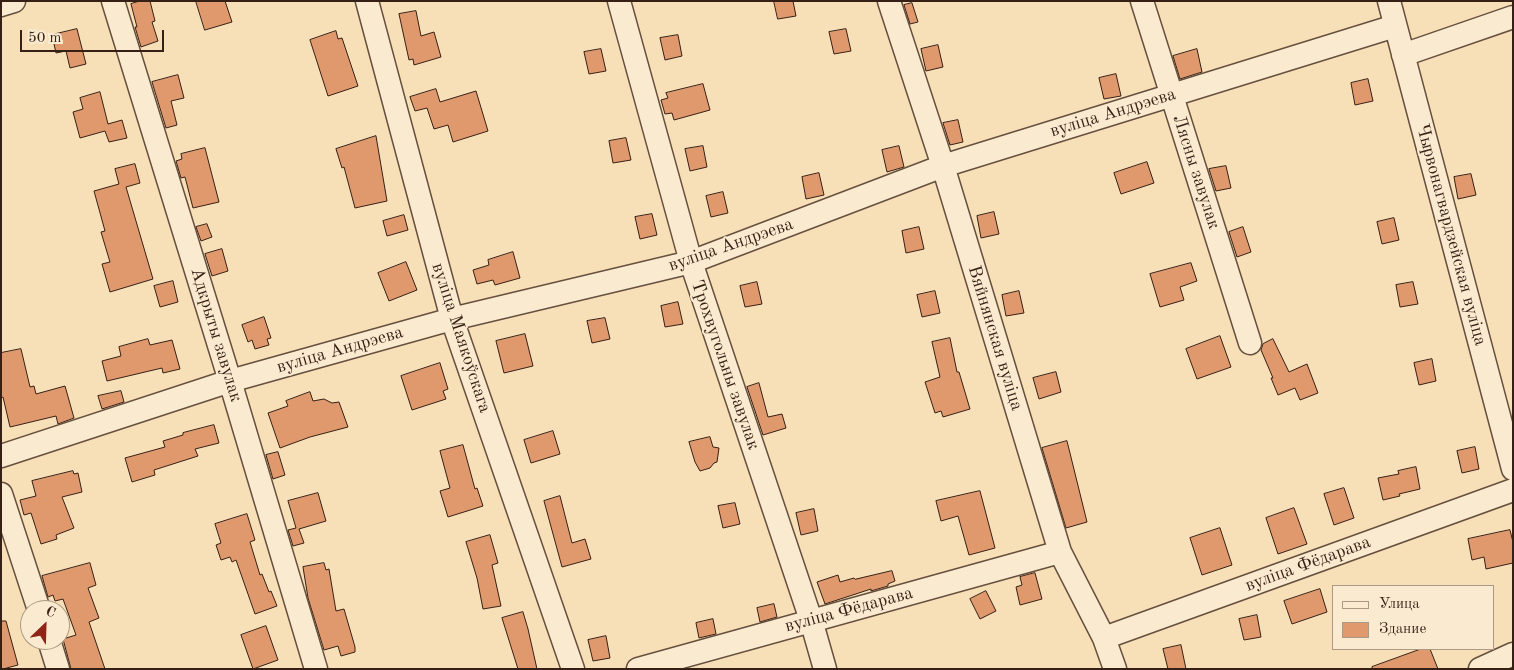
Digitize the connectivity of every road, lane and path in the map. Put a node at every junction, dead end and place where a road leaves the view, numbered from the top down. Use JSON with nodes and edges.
{"nodes":[{"id":1,"x":14,"y":1,"type":"edge"},
{"id":2,"x":113,"y":1,"type":"edge"},
{"id":3,"x":368,"y":1,"type":"edge"},
{"id":4,"x":619,"y":1,"type":"edge"},
{"id":5,"x":889,"y":1,"type":"edge"},
{"id":6,"x":1142,"y":1,"type":"edge"},
{"id":7,"x":1389,"y":1,"type":"edge"},
{"id":8,"x":1,"y":5,"type":"edge"},
{"id":9,"x":1513,"y":17,"type":"edge"},
{"id":10,"x":1395,"y":26,"type":"junction"},
{"id":11,"x":1403,"y":55,"type":"junction"},
{"id":12,"x":1171,"y":95,"type":"junction"},
{"id":13,"x":943,"y":166,"type":"junction"},
{"id":14,"x":691,"y":262,"type":"junction"},
{"id":15,"x":452,"y":319,"type":"junction"},
{"id":16,"x":1250,"y":343,"type":"dead end"},
{"id":17,"x":230,"y":381,"type":"junction"},
{"id":18,"x":1,"y":456,"type":"edge"},
{"id":19,"x":1513,"y":469,"type":"edge"},
{"id":20,"x":1513,"y":490,"type":"edge"},
{"id":21,"x":1,"y":494,"type":"edge"},
{"id":22,"x":1060,"y":552,"type":"junction"},
{"id":23,"x":36,"y":600,"type":"edge"},
{"id":24,"x":811,"y":620,"type":"junction"},
{"id":25,"x":1104,"y":638,"type":"junction"},
{"id":26,"x":52,"y":650,"type":"edge"},
{"id":27,"x":1513,"y":654,"type":"edge"},
{"id":28,"x":58,"y":669,"type":"edge"},
{"id":29,"x":316,"y":669,"type":"edge"},
{"id":30,"x":573,"y":669,"type":"edge"},
{"id":31,"x":638,"y":669,"type":"edge"},
{"id":32,"x":825,"y":669,"type":"edge"},
{"id":33,"x":1114,"y":669,"type":"edge"},
{"id":34,"x":1480,"y":669,"type":"edge"}],
"edges":[{"from":1,"to":8,"type":"street"},
{"from":2,"to":17,"type":"street","name":"Адкрыты завулак"},
{"from":3,"to":15,"type":"street","name":"вуліца Маякоўскага"},
{"from":4,"to":14,"type":"street","name":"Трохвугольны завулак"},
{"from":5,"to":13,"type":"street","name":"Вяйнянская вуліца"},
{"from":6,"to":12,"type":"street","name":"Лясны завулак"},
{"from":7,"to":10,"type":"street","name":"Чырвонагвардзейская вуліца"},
{"from":9,"to":11,"type":"street"},
{"from":10,"to":11,"type":"street","name":"Чырвонагвардзейская вуліца"},
{"from":10,"to":12,"type":"street","name":"вуліца Андрэева"},
{"from":11,"to":19,"type":"street","name":"Чырвонагвардзейская вуліца"},
{"from":12,"to":13,"type":"street","name":"вуліца Андрэева"},
{"from":12,"to":16,"type":"street","name":"Лясны завулак"},
{"from":13,"to":14,"type":"street","name":"вуліца Андрэева"},
{"from":13,"to":22,"type":"street","name":"Вяйнянская вуліца"},
{"from":14,"to":15,"type":"street","name":"вуліца Андрэева"},
{"from":14,"to":24,"type":"street","name":"Трохвугольны завулак"},
{"from":15,"to":17,"type":"street","name":"вуліца Андрэева"},
{"from":15,"to":30,"type":"street","name":"вуліца Маякоўскага"},
{"from":17,"to":18,"type":"street","name":"вуліца Андрэева"},
{"from":17,"to":29,"type":"street","name":"Адкрыты завулак"},
{"from":20,"to":25,"type":"street","name":"вуліца Фёдарава"},
{"from":21,"to":23,"type":"street"},
{"from":22,"to":24,"type":"street","name":"вуліца Фёдарава"},
{"from":22,"to":25,"type":"street","name":"Вяйнянская вуліца"},
{"from":24,"to":31,"type":"street","name":"вуліца Фёдарава"},
{"from":24,"to":32,"type":"street","name":"Трохвугольны завулак"},
{"from":25,"to":33,"type":"street","name":"Вяйнянская вуліца"},
{"from":26,"to":28,"type":"street"},
{"from":27,"to":34,"type":"street"}]}
